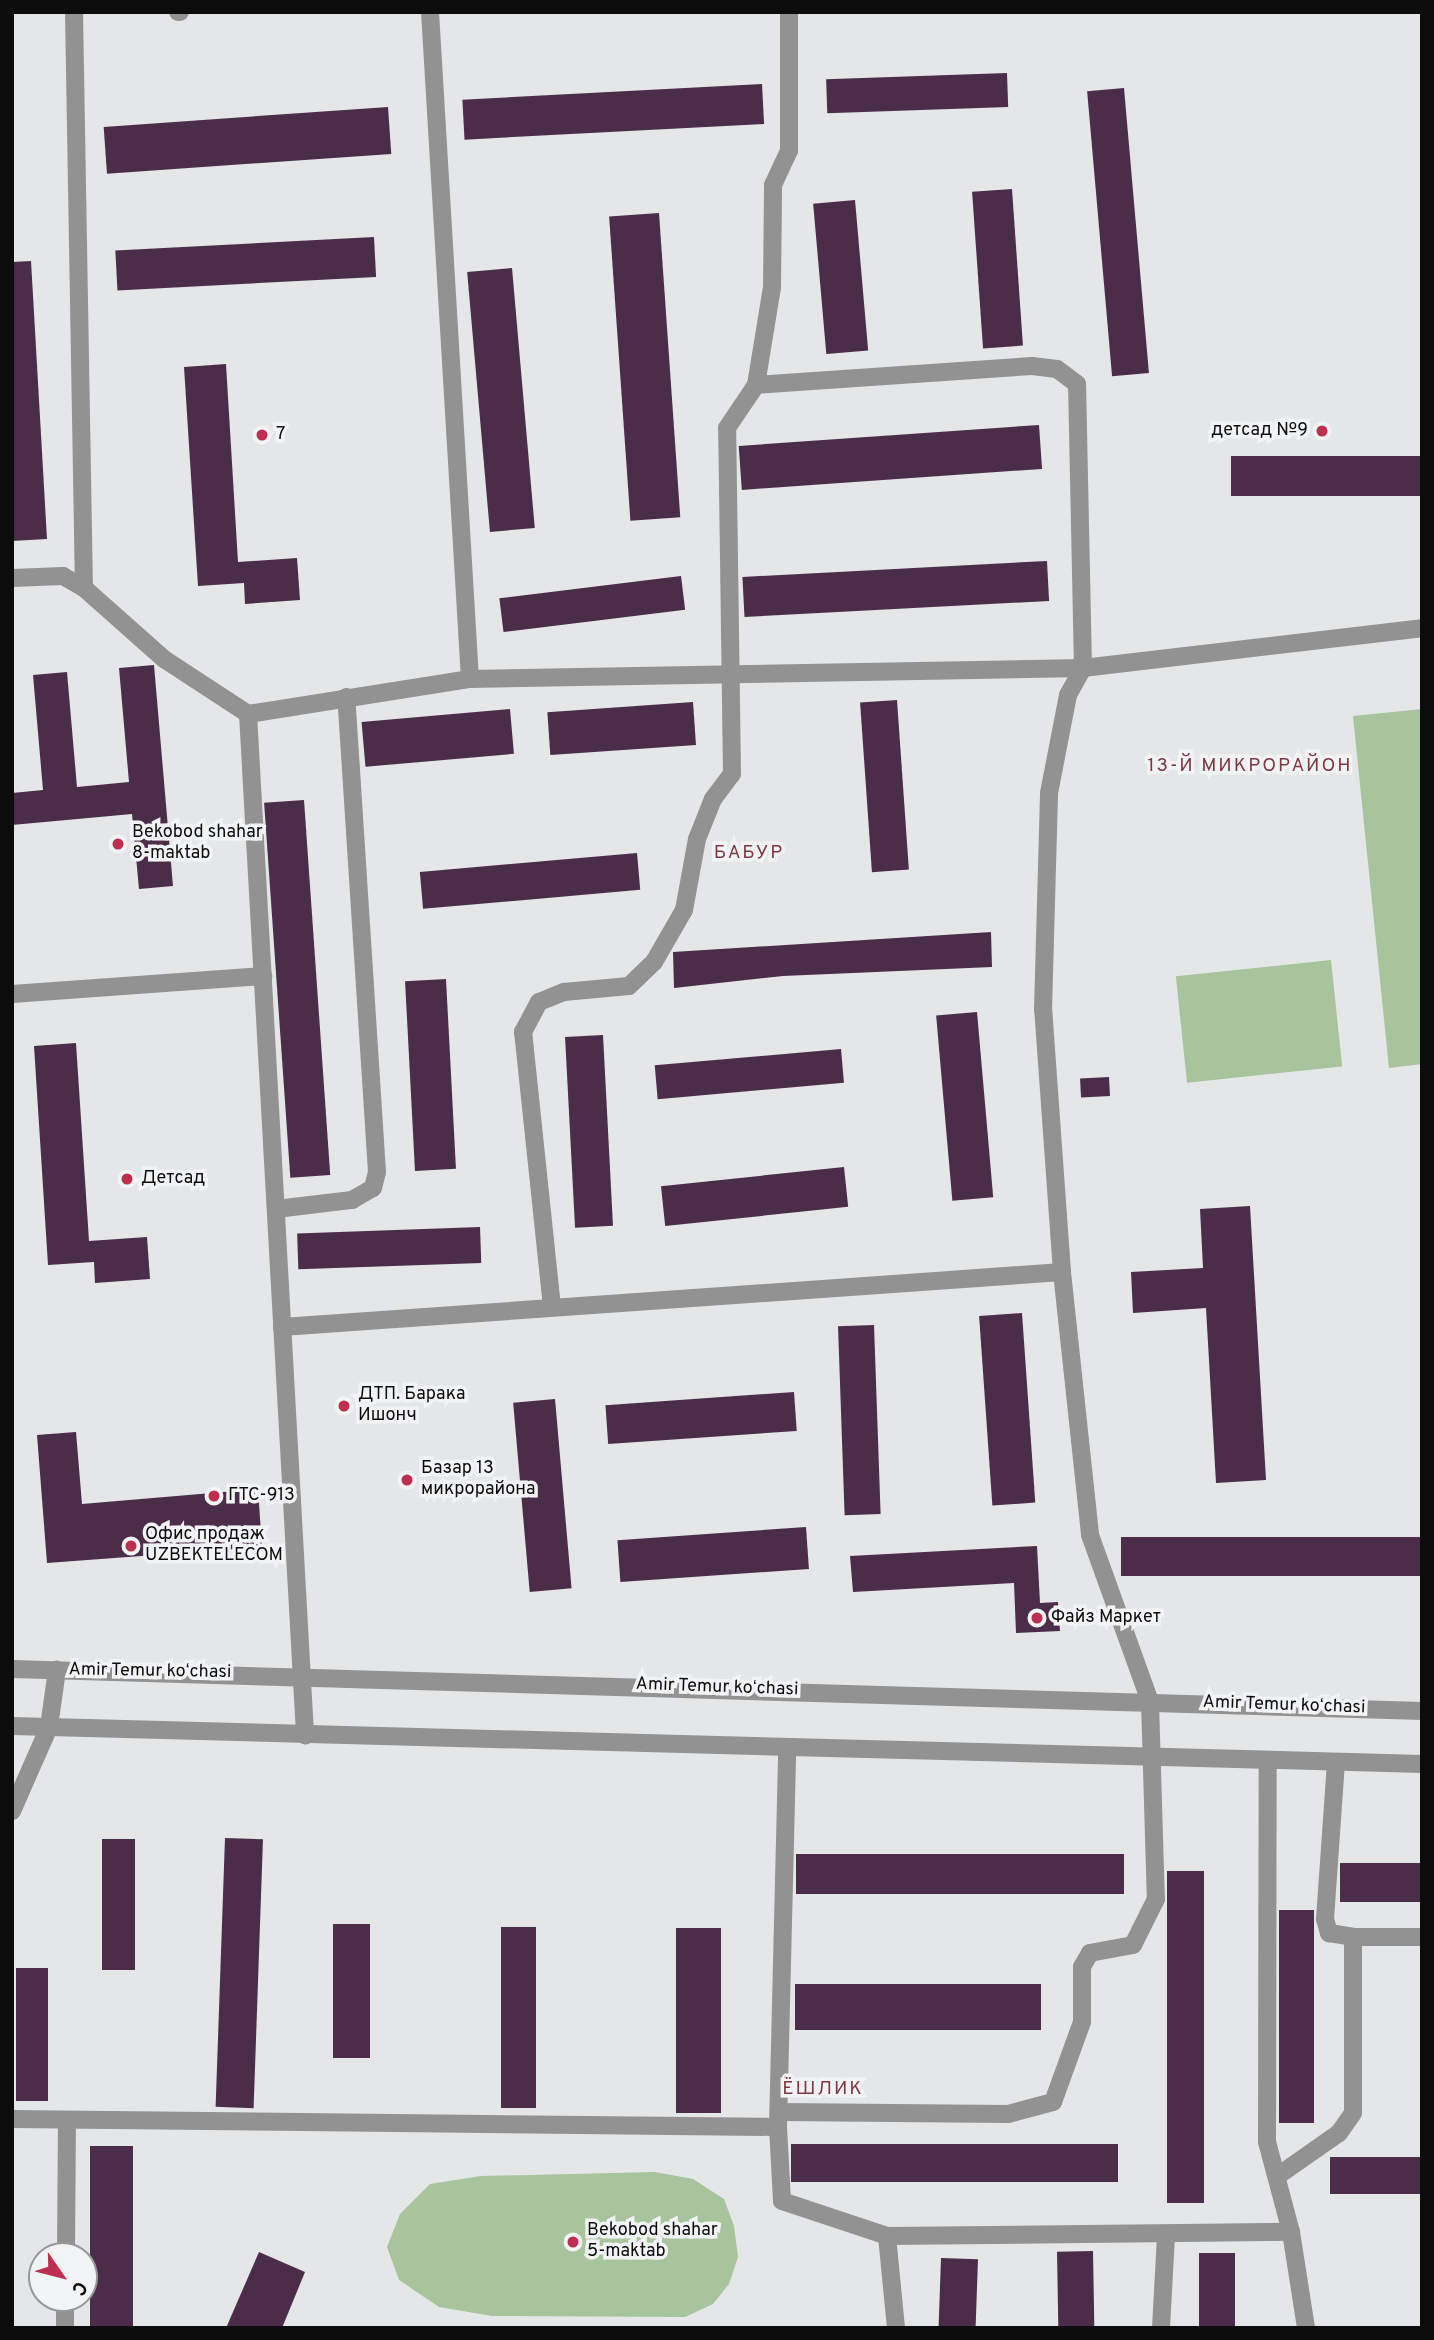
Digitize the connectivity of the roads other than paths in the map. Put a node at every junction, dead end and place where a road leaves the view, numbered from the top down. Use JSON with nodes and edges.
{"nodes":[{"id":1,"x":74,"y":12,"type":"edge"},
{"id":2,"x":430,"y":12,"type":"edge"},
{"id":3,"x":789,"y":12,"type":"edge"},
{"id":4,"x":756,"y":385,"type":"junction"},
{"id":5,"x":12,"y":578,"type":"edge"},
{"id":6,"x":84,"y":588,"type":"junction"},
{"id":7,"x":1422,"y":628,"type":"edge"},
{"id":8,"x":1083,"y":668,"type":"junction"},
{"id":9,"x":732,"y":675,"type":"junction"},
{"id":10,"x":470,"y":679,"type":"junction"},
{"id":11,"x":346,"y":697,"type":"junction"},
{"id":12,"x":248,"y":713,"type":"junction"},
{"id":13,"x":263,"y":976,"type":"junction"},
{"id":14,"x":12,"y":993,"type":"edge"},
{"id":15,"x":276,"y":1209,"type":"junction"},
{"id":16,"x":1062,"y":1272,"type":"junction"},
{"id":17,"x":552,"y":1307,"type":"junction"},
{"id":18,"x":282,"y":1327,"type":"junction"},
{"id":19,"x":12,"y":1669,"type":"edge"},
{"id":20,"x":57,"y":1670,"type":"junction"},
{"id":21,"x":302,"y":1676,"type":"junction"},
{"id":22,"x":1150,"y":1702,"type":"junction"},
{"id":23,"x":1422,"y":1711,"type":"edge"},
{"id":24,"x":12,"y":1726,"type":"edge"},
{"id":25,"x":49,"y":1727,"type":"junction"},
{"id":26,"x":305,"y":1735,"type":"junction"},
{"id":27,"x":787,"y":1747,"type":"junction"},
{"id":28,"x":1153,"y":1756,"type":"junction"},
{"id":29,"x":1268,"y":1760,"type":"junction"},
{"id":30,"x":1336,"y":1762,"type":"junction"},
{"id":31,"x":1422,"y":1764,"type":"edge"},
{"id":32,"x":12,"y":1811,"type":"edge"},
{"id":33,"x":1353,"y":1937,"type":"junction"},
{"id":34,"x":1422,"y":1937,"type":"edge"},
{"id":35,"x":12,"y":2119,"type":"edge"},
{"id":36,"x":779,"y":2120,"type":"junction"},
{"id":37,"x":67,"y":2121,"type":"junction"},
{"id":38,"x":1279,"y":2175,"type":"junction"},
{"id":39,"x":1291,"y":2232,"type":"junction"},
{"id":40,"x":887,"y":2236,"type":"junction"},
{"id":41,"x":1166,"y":2236,"type":"junction"},
{"id":42,"x":66,"y":2242,"type":"edge"},
{"id":43,"x":896,"y":2328,"type":"edge"},
{"id":44,"x":1161,"y":2328,"type":"edge"},
{"id":45,"x":1306,"y":2328,"type":"edge"}],
"edges":[{"from":1,"to":6,"type":"street"},
{"from":2,"to":10,"type":"street"},
{"from":3,"to":4,"type":"street"},
{"from":4,"to":8,"type":"street"},
{"from":4,"to":9,"type":"street"},
{"from":5,"to":6,"type":"street"},
{"from":6,"to":12,"type":"street"},
{"from":7,"to":8,"type":"street"},
{"from":8,"to":9,"type":"street"},
{"from":8,"to":16,"type":"street"},
{"from":9,"to":10,"type":"street"},
{"from":9,"to":17,"type":"street"},
{"from":10,"to":11,"type":"street"},
{"from":11,"to":12,"type":"street"},
{"from":11,"to":15,"type":"street"},
{"from":12,"to":13,"type":"street"},
{"from":13,"to":14,"type":"street"},
{"from":13,"to":15,"type":"street"},
{"from":15,"to":18,"type":"street"},
{"from":16,"to":17,"type":"street"},
{"from":16,"to":22,"type":"street"},
{"from":17,"to":18,"type":"street"},
{"from":18,"to":21,"type":"street"},
{"from":19,"to":20,"type":"street","name":"Amir Temur koʻchasi"},
{"from":20,"to":21,"type":"street","name":"Amir Temur koʻchasi"},
{"from":20,"to":25,"type":"street"},
{"from":21,"to":22,"type":"street","name":"Amir Temur koʻchasi"},
{"from":21,"to":26,"type":"street"},
{"from":22,"to":23,"type":"street","name":"Amir Temur koʻchasi"},
{"from":22,"to":28,"type":"street"},
{"from":24,"to":25,"type":"street"},
{"from":25,"to":26,"type":"street"},
{"from":25,"to":32,"type":"street"},
{"from":26,"to":27,"type":"street"},
{"from":27,"to":28,"type":"street"},
{"from":27,"to":36,"type":"street"},
{"from":28,"to":29,"type":"street"},
{"from":28,"to":36,"type":"street"},
{"from":29,"to":30,"type":"street"},
{"from":29,"to":38,"type":"street"},
{"from":30,"to":31,"type":"street"},
{"from":30,"to":33,"type":"street"},
{"from":33,"to":34,"type":"street"},
{"from":33,"to":38,"type":"street"},
{"from":35,"to":37,"type":"street"},
{"from":36,"to":37,"type":"street"},
{"from":36,"to":40,"type":"street"},
{"from":37,"to":42,"type":"street"},
{"from":38,"to":39,"type":"street"},
{"from":39,"to":41,"type":"street"},
{"from":39,"to":45,"type":"street"},
{"from":40,"to":41,"type":"street"},
{"from":40,"to":43,"type":"street"},
{"from":41,"to":44,"type":"street"}]}
